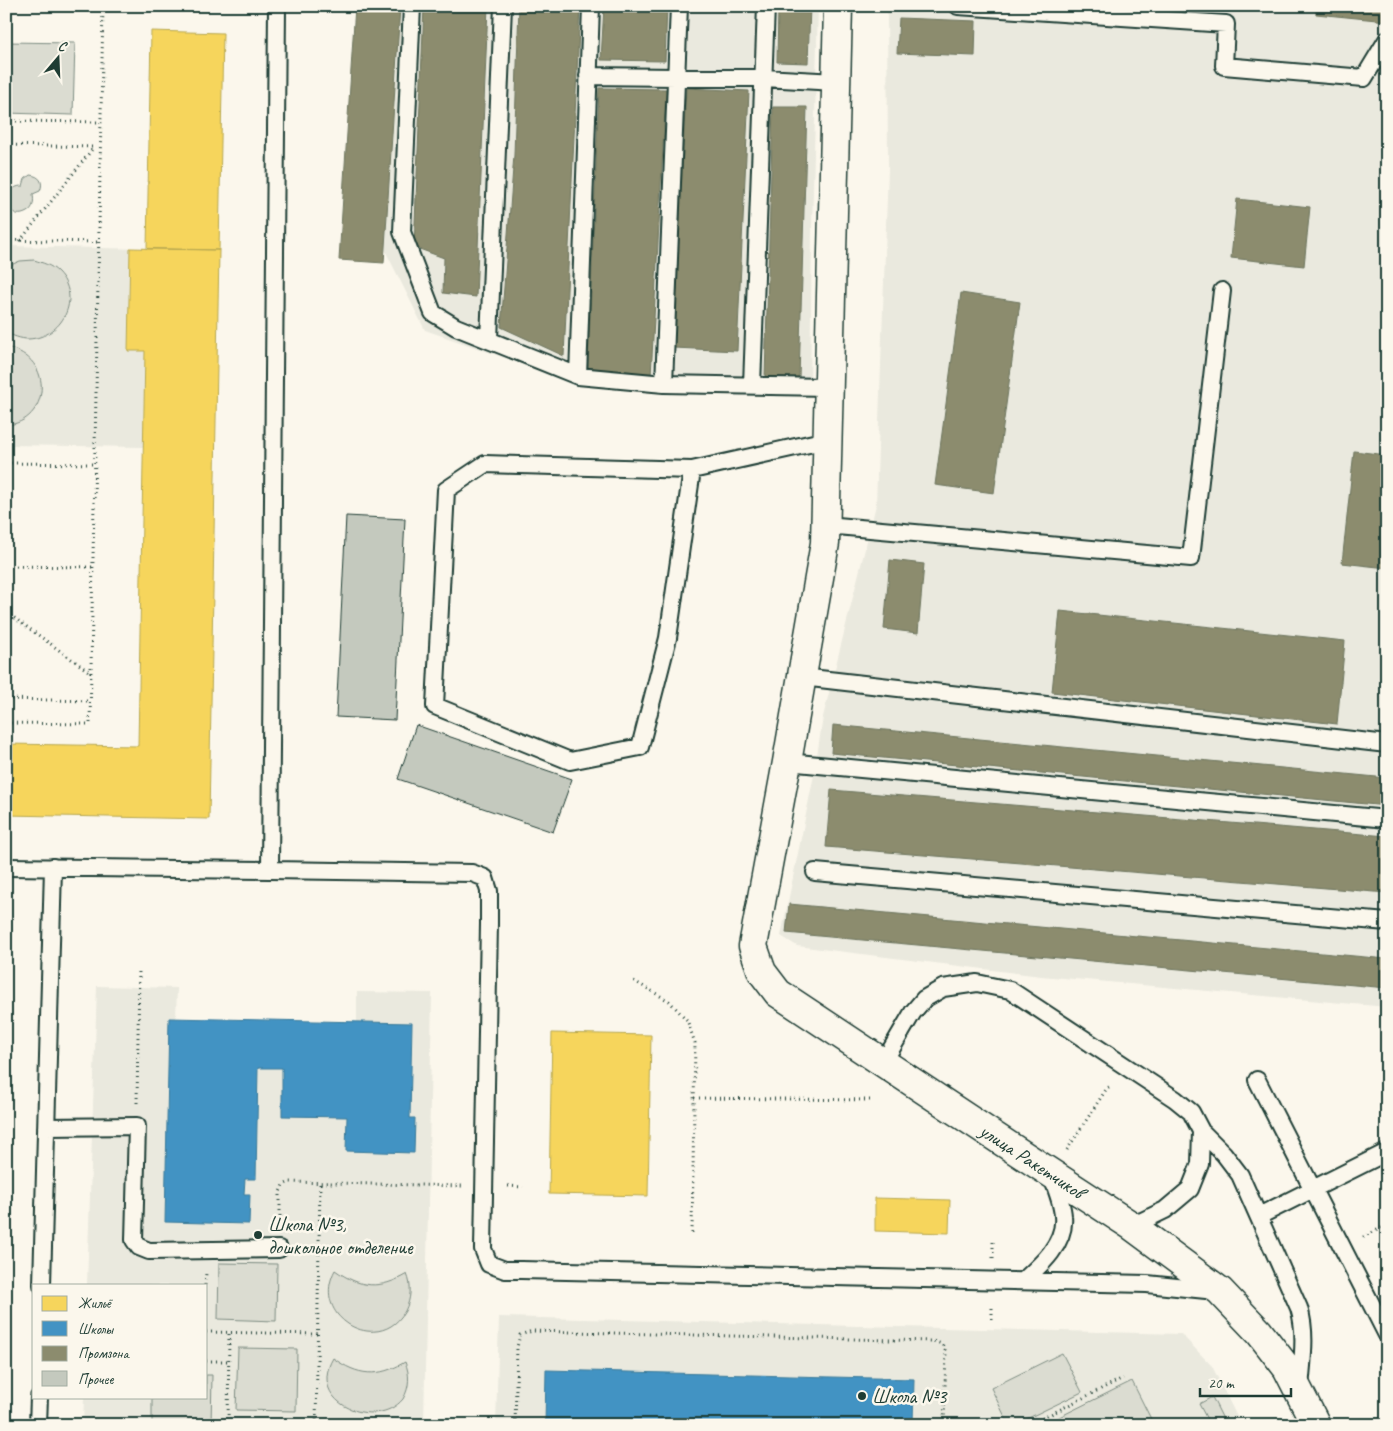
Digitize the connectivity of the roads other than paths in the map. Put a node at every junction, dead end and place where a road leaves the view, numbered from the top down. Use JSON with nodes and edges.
{"nodes":[{"id":1,"x":277,"y":6,"type":"edge"},
{"id":2,"x":412,"y":6,"type":"edge"},
{"id":3,"x":503,"y":6,"type":"edge"},
{"id":4,"x":591,"y":6,"type":"edge"},
{"id":5,"x":679,"y":6,"type":"edge"},
{"id":6,"x":766,"y":6,"type":"edge"},
{"id":7,"x":838,"y":6,"type":"edge"},
{"id":8,"x":958,"y":6,"type":"edge"},
{"id":9,"x":1387,"y":40,"type":"edge"},
{"id":10,"x":588,"y":76,"type":"junction"},
{"id":11,"x":676,"y":76,"type":"junction"},
{"id":12,"x":764,"y":78,"type":"junction"},
{"id":13,"x":836,"y":82,"type":"junction"},
{"id":14,"x":1222,"y":291,"type":"dead end"},
{"id":15,"x":488,"y":339,"type":"junction"},
{"id":16,"x":578,"y":376,"type":"junction"},
{"id":17,"x":664,"y":384,"type":"junction"},
{"id":18,"x":752,"y":386,"type":"junction"},
{"id":19,"x":828,"y":387,"type":"junction"},
{"id":20,"x":827,"y":440,"type":"junction"},
{"id":21,"x":692,"y":470,"type":"junction"},
{"id":22,"x":826,"y":526,"type":"junction"},
{"id":23,"x":802,"y":677,"type":"junction"},
{"id":24,"x":1387,"y":744,"type":"edge"},
{"id":25,"x":788,"y":762,"type":"junction"},
{"id":26,"x":1387,"y":819,"type":"edge"},
{"id":27,"x":6,"y":867,"type":"edge"},
{"id":28,"x":53,"y":868,"type":"junction"},
{"id":29,"x":270,"y":870,"type":"junction"},
{"id":30,"x":815,"y":872,"type":"dead end"},
{"id":31,"x":1387,"y":922,"type":"edge"},
{"id":32,"x":883,"y":1063,"type":"junction"},
{"id":33,"x":1258,"y":1080,"type":"dead end"},
{"id":34,"x":46,"y":1127,"type":"junction"},
{"id":35,"x":1202,"y":1131,"type":"junction"},
{"id":36,"x":1387,"y":1152,"type":"edge"},
{"id":37,"x":1058,"y":1162,"type":"junction"},
{"id":38,"x":1313,"y":1189,"type":"junction"},
{"id":39,"x":1259,"y":1216,"type":"junction"},
{"id":40,"x":1132,"y":1226,"type":"junction"},
{"id":41,"x":279,"y":1249,"type":"road end"},
{"id":42,"x":1023,"y":1281,"type":"junction"},
{"id":43,"x":42,"y":1284,"type":"edge"},
{"id":44,"x":1220,"y":1292,"type":"junction"},
{"id":45,"x":1387,"y":1335,"type":"edge"},
{"id":46,"x":1299,"y":1392,"type":"junction"},
{"id":47,"x":39,"y":1398,"type":"edge"},
{"id":48,"x":38,"y":1425,"type":"edge"},
{"id":49,"x":1316,"y":1425,"type":"edge"},
{"id":50,"x":1337,"y":1425,"type":"edge"}],
"edges":[{"from":1,"to":29,"type":"lane"},
{"from":2,"to":15,"type":"lane"},
{"from":3,"to":15,"type":"lane"},
{"from":4,"to":10,"type":"lane"},
{"from":5,"to":11,"type":"lane"},
{"from":6,"to":12,"type":"lane"},
{"from":7,"to":13,"type":"street"},
{"from":8,"to":9,"type":"lane"},
{"from":10,"to":11,"type":"lane"},
{"from":10,"to":16,"type":"lane"},
{"from":11,"to":12,"type":"lane"},
{"from":11,"to":17,"type":"lane"},
{"from":12,"to":13,"type":"lane"},
{"from":12,"to":18,"type":"lane"},
{"from":13,"to":19,"type":"street"},
{"from":14,"to":22,"type":"lane"},
{"from":15,"to":16,"type":"lane"},
{"from":16,"to":17,"type":"lane"},
{"from":17,"to":18,"type":"lane"},
{"from":18,"to":19,"type":"lane"},
{"from":19,"to":20,"type":"street"},
{"from":20,"to":21,"type":"lane"},
{"from":20,"to":22,"type":"street"},
{"from":21,"to":21,"type":"lane"},
{"from":22,"to":23,"type":"street"},
{"from":23,"to":24,"type":"lane"},
{"from":23,"to":25,"type":"street"},
{"from":25,"to":26,"type":"lane"},
{"from":25,"to":32,"type":"street","name":"улица Ракетчиков"},
{"from":27,"to":28,"type":"lane"},
{"from":28,"to":29,"type":"lane"},
{"from":28,"to":34,"type":"lane"},
{"from":29,"to":42,"type":"lane"},
{"from":30,"to":31,"type":"lane"},
{"from":32,"to":35,"type":"lane"},
{"from":32,"to":37,"type":"street","name":"улица Ракетчиков"},
{"from":33,"to":38,"type":"lane"},
{"from":34,"to":41,"type":"lane"},
{"from":34,"to":43,"type":"lane"},
{"from":35,"to":39,"type":"lane"},
{"from":35,"to":40,"type":"lane"},
{"from":36,"to":38,"type":"lane"},
{"from":37,"to":40,"type":"street","name":"улица Ракетчиков"},
{"from":37,"to":42,"type":"lane"},
{"from":38,"to":39,"type":"lane"},
{"from":38,"to":45,"type":"lane"},
{"from":39,"to":46,"type":"lane"},
{"from":40,"to":44,"type":"street","name":"улица Ракетчиков"},
{"from":42,"to":44,"type":"lane"},
{"from":44,"to":46,"type":"street","name":"улица Ракетчиков"},
{"from":46,"to":49,"type":"street","name":"улица Ракетчиков"},
{"from":46,"to":50,"type":"street","name":"улица Ракетчиков"},
{"from":47,"to":48,"type":"lane"}]}
